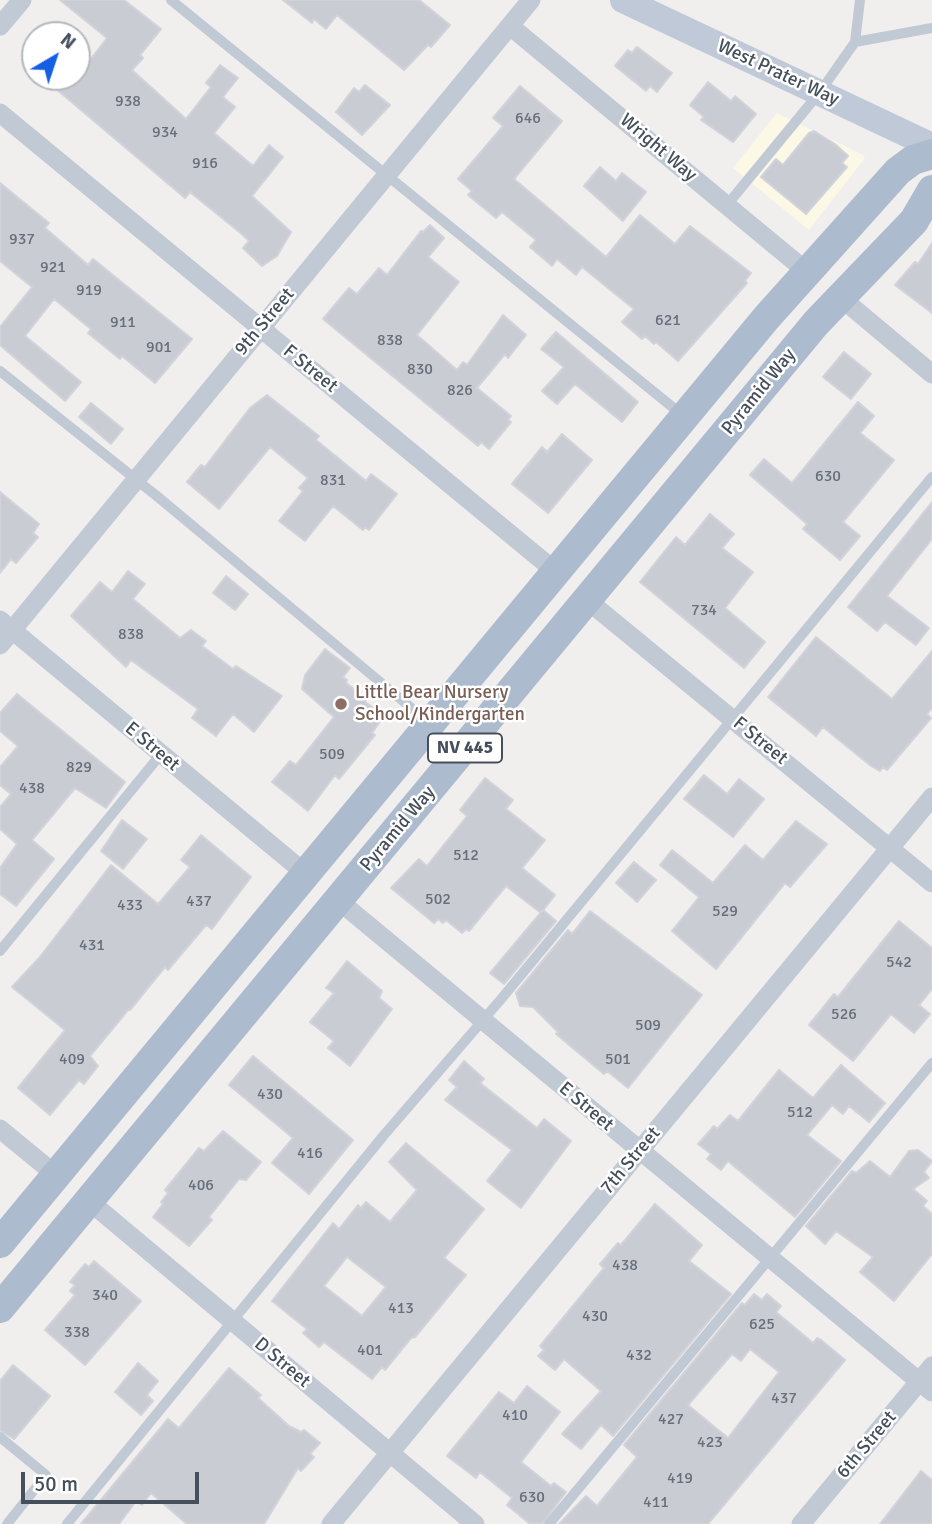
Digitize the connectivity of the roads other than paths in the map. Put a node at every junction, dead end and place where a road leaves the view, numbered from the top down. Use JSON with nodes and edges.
{"nodes":[{"id":1,"x":22,"y":0,"type":"edge"},
{"id":2,"x":171,"y":0,"type":"edge"},
{"id":3,"x":531,"y":0,"type":"edge"},
{"id":4,"x":623,"y":0,"type":"edge"},
{"id":5,"x":860,"y":0,"type":"edge"},
{"id":6,"x":0,"y":26,"type":"edge"},
{"id":7,"x":510,"y":26,"type":"junction"},
{"id":8,"x":932,"y":28,"type":"edge"},
{"id":9,"x":855,"y":42,"type":"junction"},
{"id":10,"x":820,"y":92,"type":"junction"},
{"id":11,"x":0,"y":113,"type":"edge"},
{"id":12,"x":932,"y":146,"type":"edge"},
{"id":13,"x":932,"y":154,"type":"edge"},
{"id":14,"x":387,"y":176,"type":"junction"},
{"id":15,"x":932,"y":190,"type":"edge"},
{"id":16,"x":727,"y":205,"type":"junction"},
{"id":17,"x":806,"y":271,"type":"junction"},
{"id":18,"x":840,"y":298,"type":"junction"},
{"id":19,"x":260,"y":328,"type":"junction"},
{"id":20,"x":0,"y":371,"type":"edge"},
{"id":21,"x":932,"y":374,"type":"edge"},
{"id":22,"x":684,"y":417,"type":"junction"},
{"id":23,"x":932,"y":477,"type":"edge"},
{"id":24,"x":136,"y":480,"type":"junction"},
{"id":25,"x":555,"y":571,"type":"junction"},
{"id":26,"x":587,"y":600,"type":"junction"},
{"id":27,"x":4,"y":632,"type":"edge"},
{"id":28,"x":732,"y":719,"type":"junction"},
{"id":29,"x":430,"y":724,"type":"junction"},
{"id":30,"x":161,"y":754,"type":"junction"},
{"id":31,"x":932,"y":797,"type":"edge"},
{"id":32,"x":890,"y":848,"type":"junction"},
{"id":33,"x":305,"y":873,"type":"junction"},
{"id":34,"x":932,"y":883,"type":"edge"},
{"id":35,"x":339,"y":901,"type":"junction"},
{"id":36,"x":0,"y":951,"type":"edge"},
{"id":37,"x":482,"y":1021,"type":"junction"},
{"id":38,"x":932,"y":1063,"type":"edge"},
{"id":39,"x":0,"y":1129,"type":"edge"},
{"id":40,"x":640,"y":1151,"type":"junction"},
{"id":41,"x":55,"y":1175,"type":"junction"},
{"id":42,"x":89,"y":1201,"type":"junction"},
{"id":43,"x":0,"y":1243,"type":"edge"},
{"id":44,"x":769,"y":1258,"type":"junction"},
{"id":45,"x":0,"y":1308,"type":"edge"},
{"id":46,"x":232,"y":1320,"type":"junction"},
{"id":47,"x":932,"y":1366,"type":"edge"},
{"id":48,"x":926,"y":1387,"type":"edge"},
{"id":49,"x":0,"y":1437,"type":"edge"},
{"id":50,"x":389,"y":1453,"type":"junction"},
{"id":51,"x":7,"y":1524,"type":"edge"},
{"id":52,"x":67,"y":1524,"type":"edge"},
{"id":53,"x":331,"y":1524,"type":"edge"},
{"id":54,"x":475,"y":1524,"type":"edge"},
{"id":55,"x":549,"y":1524,"type":"edge"},
{"id":56,"x":802,"y":1524,"type":"edge"}],
"edges":[{"from":1,"to":6,"type":"street"},
{"from":2,"to":14,"type":"lane"},
{"from":3,"to":7,"type":"street","name":"9th Street"},
{"from":4,"to":10,"type":"main road","name":"West Prater Way"},
{"from":5,"to":9,"type":"lane"},
{"from":7,"to":14,"type":"street","name":"9th Street"},
{"from":7,"to":16,"type":"street","name":"Wright Way"},
{"from":8,"to":9,"type":"lane"},
{"from":9,"to":10,"type":"lane"},
{"from":10,"to":12,"type":"main road","name":"West Prater Way"},
{"from":10,"to":16,"type":"lane"},
{"from":11,"to":19,"type":"street","name":"F Street"},
{"from":13,"to":17,"type":"main road","number":"NV 445"},
{"from":14,"to":19,"type":"street","name":"9th Street"},
{"from":14,"to":22,"type":"lane"},
{"from":15,"to":18,"type":"main road","name":"Pyramid Way","number":"NV 445"},
{"from":16,"to":17,"type":"street","name":"Wright Way"},
{"from":17,"to":22,"type":"main road","number":"NV 445"},
{"from":18,"to":21,"type":"street"},
{"from":18,"to":26,"type":"main road","name":"Pyramid Way","number":"NV 445"},
{"from":19,"to":24,"type":"street","name":"9th Street"},
{"from":19,"to":25,"type":"street","name":"F Street"},
{"from":20,"to":24,"type":"lane"},
{"from":22,"to":25,"type":"main road","number":"NV 445"},
{"from":23,"to":28,"type":"lane"},
{"from":24,"to":27,"type":"street","name":"9th Street"},
{"from":24,"to":29,"type":"lane"},
{"from":25,"to":29,"type":"main road","number":"NV 445"},
{"from":26,"to":28,"type":"street","name":"F Street"},
{"from":26,"to":35,"type":"main road","name":"Pyramid Way","number":"NV 445"},
{"from":27,"to":30,"type":"street","name":"E Street"},
{"from":28,"to":32,"type":"street","name":"F Street"},
{"from":28,"to":37,"type":"lane"},
{"from":29,"to":33,"type":"main road","number":"NV 445"},
{"from":30,"to":33,"type":"street","name":"E Street"},
{"from":30,"to":36,"type":"lane"},
{"from":31,"to":32,"type":"street","name":"7th Street"},
{"from":32,"to":34,"type":"street","name":"F Street"},
{"from":32,"to":40,"type":"street","name":"7th Street"},
{"from":33,"to":41,"type":"main road","number":"NV 445"},
{"from":35,"to":37,"type":"street","name":"E Street"},
{"from":35,"to":42,"type":"main road","name":"Pyramid Way","number":"NV 445"},
{"from":37,"to":40,"type":"street","name":"E Street"},
{"from":37,"to":46,"type":"lane"},
{"from":38,"to":44,"type":"lane"},
{"from":39,"to":41,"type":"street"},
{"from":40,"to":44,"type":"street","name":"E Street"},
{"from":40,"to":50,"type":"street","name":"7th Street"},
{"from":41,"to":43,"type":"main road","number":"NV 445"},
{"from":42,"to":45,"type":"main road","name":"Pyramid Way","number":"NV 445"},
{"from":42,"to":46,"type":"street","name":"D Street"},
{"from":44,"to":48,"type":"street","name":"E Street"},
{"from":44,"to":55,"type":"lane"},
{"from":46,"to":50,"type":"street","name":"D Street"},
{"from":46,"to":52,"type":"lane"},
{"from":47,"to":48,"type":"street","name":"6th Street"},
{"from":48,"to":56,"type":"street","name":"6th Street"},
{"from":49,"to":51,"type":"lane"},
{"from":50,"to":53,"type":"street","name":"7th Street"},
{"from":50,"to":54,"type":"street","name":"D Street"}]}
